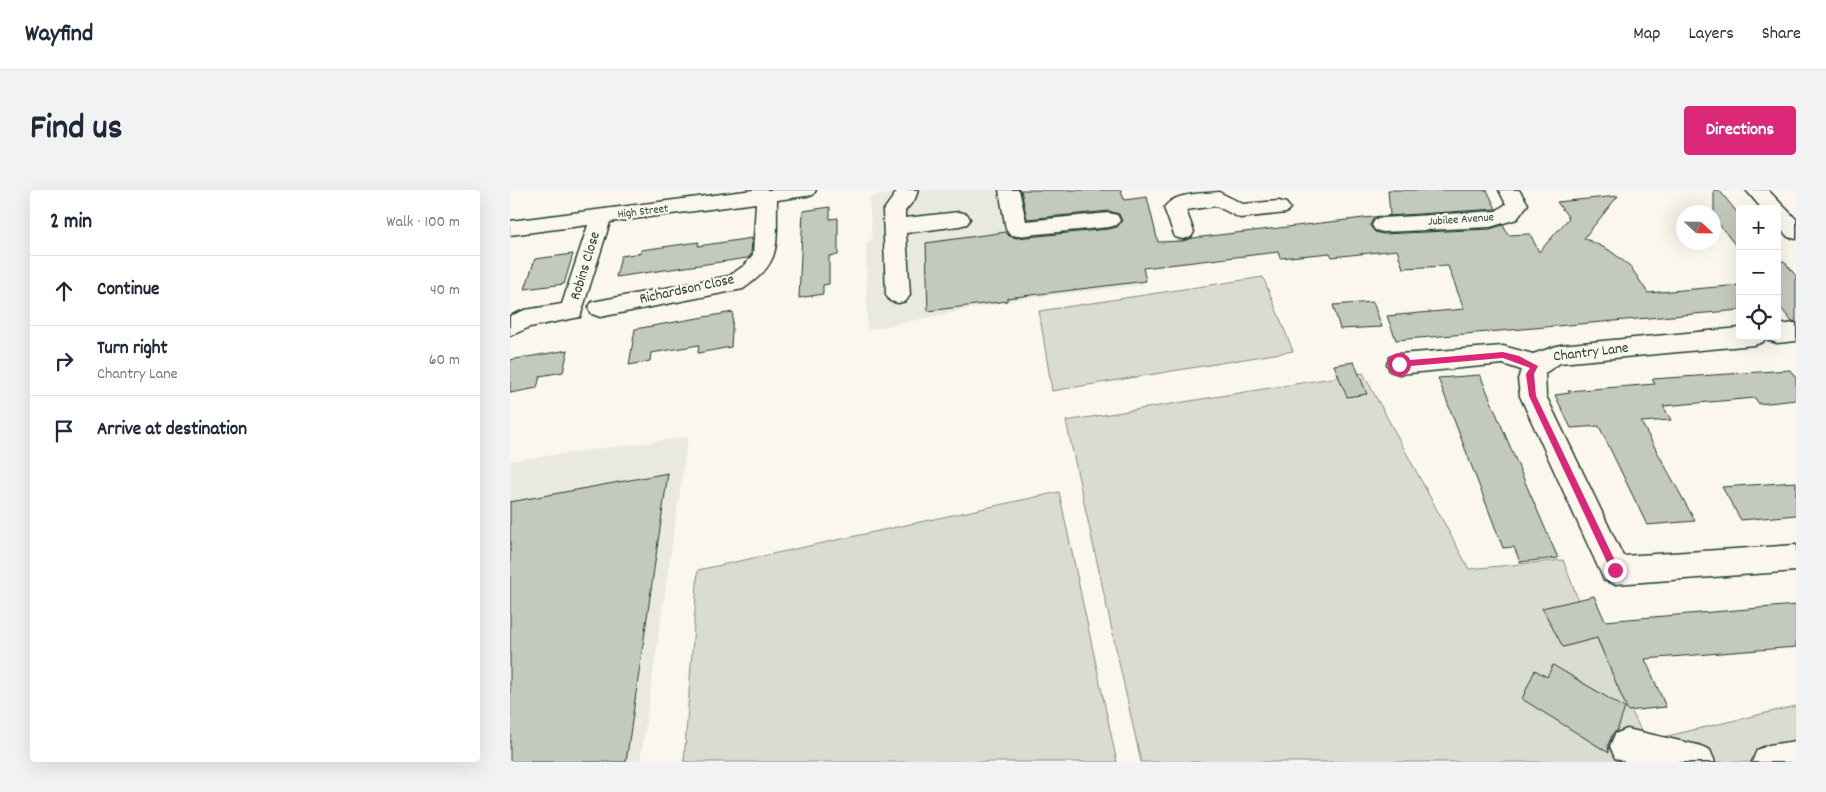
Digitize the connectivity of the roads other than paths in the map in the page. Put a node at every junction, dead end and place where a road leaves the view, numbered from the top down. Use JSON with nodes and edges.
{"nodes":[{"id":1,"x":650,"y":190,"type":"edge"},
{"id":2,"x":806,"y":190,"type":"edge"},
{"id":3,"x":908,"y":190,"type":"edge"},
{"id":4,"x":1009,"y":190,"type":"edge"},
{"id":5,"x":1509,"y":190,"type":"edge"},
{"id":6,"x":1756,"y":190,"type":"edge"},
{"id":7,"x":1218,"y":194,"type":"edge"},
{"id":8,"x":766,"y":195,"type":"junction"},
{"id":9,"x":1770,"y":205,"type":"edge"},
{"id":10,"x":1279,"y":208,"type":"dead end"},
{"id":11,"x":648,"y":211,"type":"junction"},
{"id":12,"x":1781,"y":216,"type":"edge"},
{"id":13,"x":601,"y":217,"type":"junction"},
{"id":14,"x":960,"y":220,"type":"dead end"},
{"id":15,"x":1109,"y":220,"type":"dead end"},
{"id":16,"x":1383,"y":224,"type":"dead end"},
{"id":17,"x":895,"y":227,"type":"junction"},
{"id":18,"x":510,"y":228,"type":"edge"},
{"id":19,"x":1182,"y":232,"type":"dead end"},
{"id":20,"x":1796,"y":232,"type":"edge"},
{"id":21,"x":898,"y":295,"type":"dead end"},
{"id":22,"x":600,"y":308,"type":"dead end"},
{"id":23,"x":510,"y":327,"type":"edge"},
{"id":24,"x":1796,"y":332,"type":"edge"},
{"id":25,"x":1781,"y":334,"type":"edge"},
{"id":26,"x":1736,"y":338,"type":"edge"},
{"id":27,"x":1399,"y":364,"type":"dead end"},
{"id":28,"x":1535,"y":366,"type":"junction"},
{"id":29,"x":1796,"y":558,"type":"edge"},
{"id":30,"x":1627,"y":746,"type":"dead end"},
{"id":31,"x":1796,"y":758,"type":"edge"},
{"id":32,"x":1698,"y":762,"type":"edge"},
{"id":33,"x":1769,"y":762,"type":"edge"}],
"edges":[{"from":1,"to":11,"type":"street"},
{"from":2,"to":8,"type":"street","name":"High Street"},
{"from":3,"to":17,"type":"street"},
{"from":4,"to":15,"type":"street"},
{"from":5,"to":16,"type":"street","name":"Jubilee Avenue"},
{"from":6,"to":9,"type":"street"},
{"from":7,"to":10,"type":"street"},
{"from":7,"to":19,"type":"street"},
{"from":8,"to":11,"type":"street","name":"High Street"},
{"from":8,"to":22,"type":"street","name":"Richardson Close"},
{"from":11,"to":13,"type":"street","name":"High Street"},
{"from":12,"to":20,"type":"street"},
{"from":13,"to":18,"type":"street","name":"High Street"},
{"from":13,"to":23,"type":"street","name":"Robins Close"},
{"from":14,"to":17,"type":"street"},
{"from":17,"to":21,"type":"street"},
{"from":24,"to":25,"type":"street"},
{"from":26,"to":28,"type":"street","name":"Chantry Lane"},
{"from":27,"to":28,"type":"street"},
{"from":28,"to":29,"type":"street","name":"Chantry Lane"},
{"from":30,"to":32,"type":"street"},
{"from":31,"to":33,"type":"street"}]}
